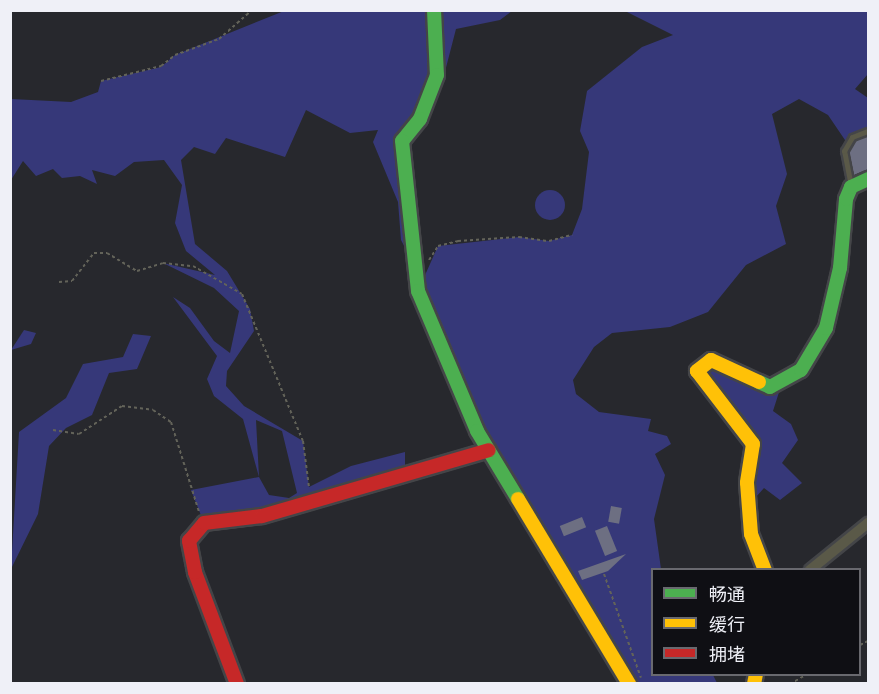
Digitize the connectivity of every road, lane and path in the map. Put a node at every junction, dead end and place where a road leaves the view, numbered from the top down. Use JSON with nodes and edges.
{"nodes":[{"id":1,"x":252,"y":10,"type":"edge"},
{"id":2,"x":434,"y":10,"type":"edge"},
{"id":3,"x":101,"y":81,"type":"dead end"},
{"id":4,"x":868,"y":131,"type":"edge"},
{"id":5,"x":868,"y":179,"type":"edge"},
{"id":6,"x":851,"y":188,"type":"junction"},
{"id":7,"x":572,"y":235,"type":"dead end"},
{"id":8,"x":424,"y":267,"type":"dead end"},
{"id":9,"x":58,"y":282,"type":"dead end"},
{"id":10,"x":53,"y":430,"type":"dead end"},
{"id":11,"x":489,"y":450,"type":"junction"},
{"id":12,"x":308,"y":502,"type":"junction"},
{"id":13,"x":204,"y":523,"type":"junction"},
{"id":14,"x":868,"y":523,"type":"edge"},
{"id":15,"x":764,"y":568,"type":"edge"},
{"id":16,"x":812,"y":568,"type":"edge"},
{"id":17,"x":604,"y":574,"type":"dead end"},
{"id":18,"x":805,"y":676,"type":"edge"},
{"id":19,"x":237,"y":684,"type":"edge"},
{"id":20,"x":629,"y":684,"type":"edge"},
{"id":21,"x":642,"y":684,"type":"edge"},
{"id":22,"x":790,"y":684,"type":"edge"}],
"edges":[{"from":1,"to":3,"type":"path"},
{"from":2,"to":11,"type":"street"},
{"from":4,"to":6,"type":"lane"},
{"from":5,"to":6,"type":"street"},
{"from":6,"to":15,"type":"street"},
{"from":7,"to":8,"type":"path"},
{"from":9,"to":12,"type":"path"},
{"from":10,"to":13,"type":"path"},
{"from":11,"to":12,"type":"street"},
{"from":11,"to":20,"type":"street"},
{"from":12,"to":13,"type":"street"},
{"from":13,"to":19,"type":"street"},
{"from":14,"to":16,"type":"street"},
{"from":17,"to":21,"type":"path"},
{"from":18,"to":22,"type":"path"}]}
